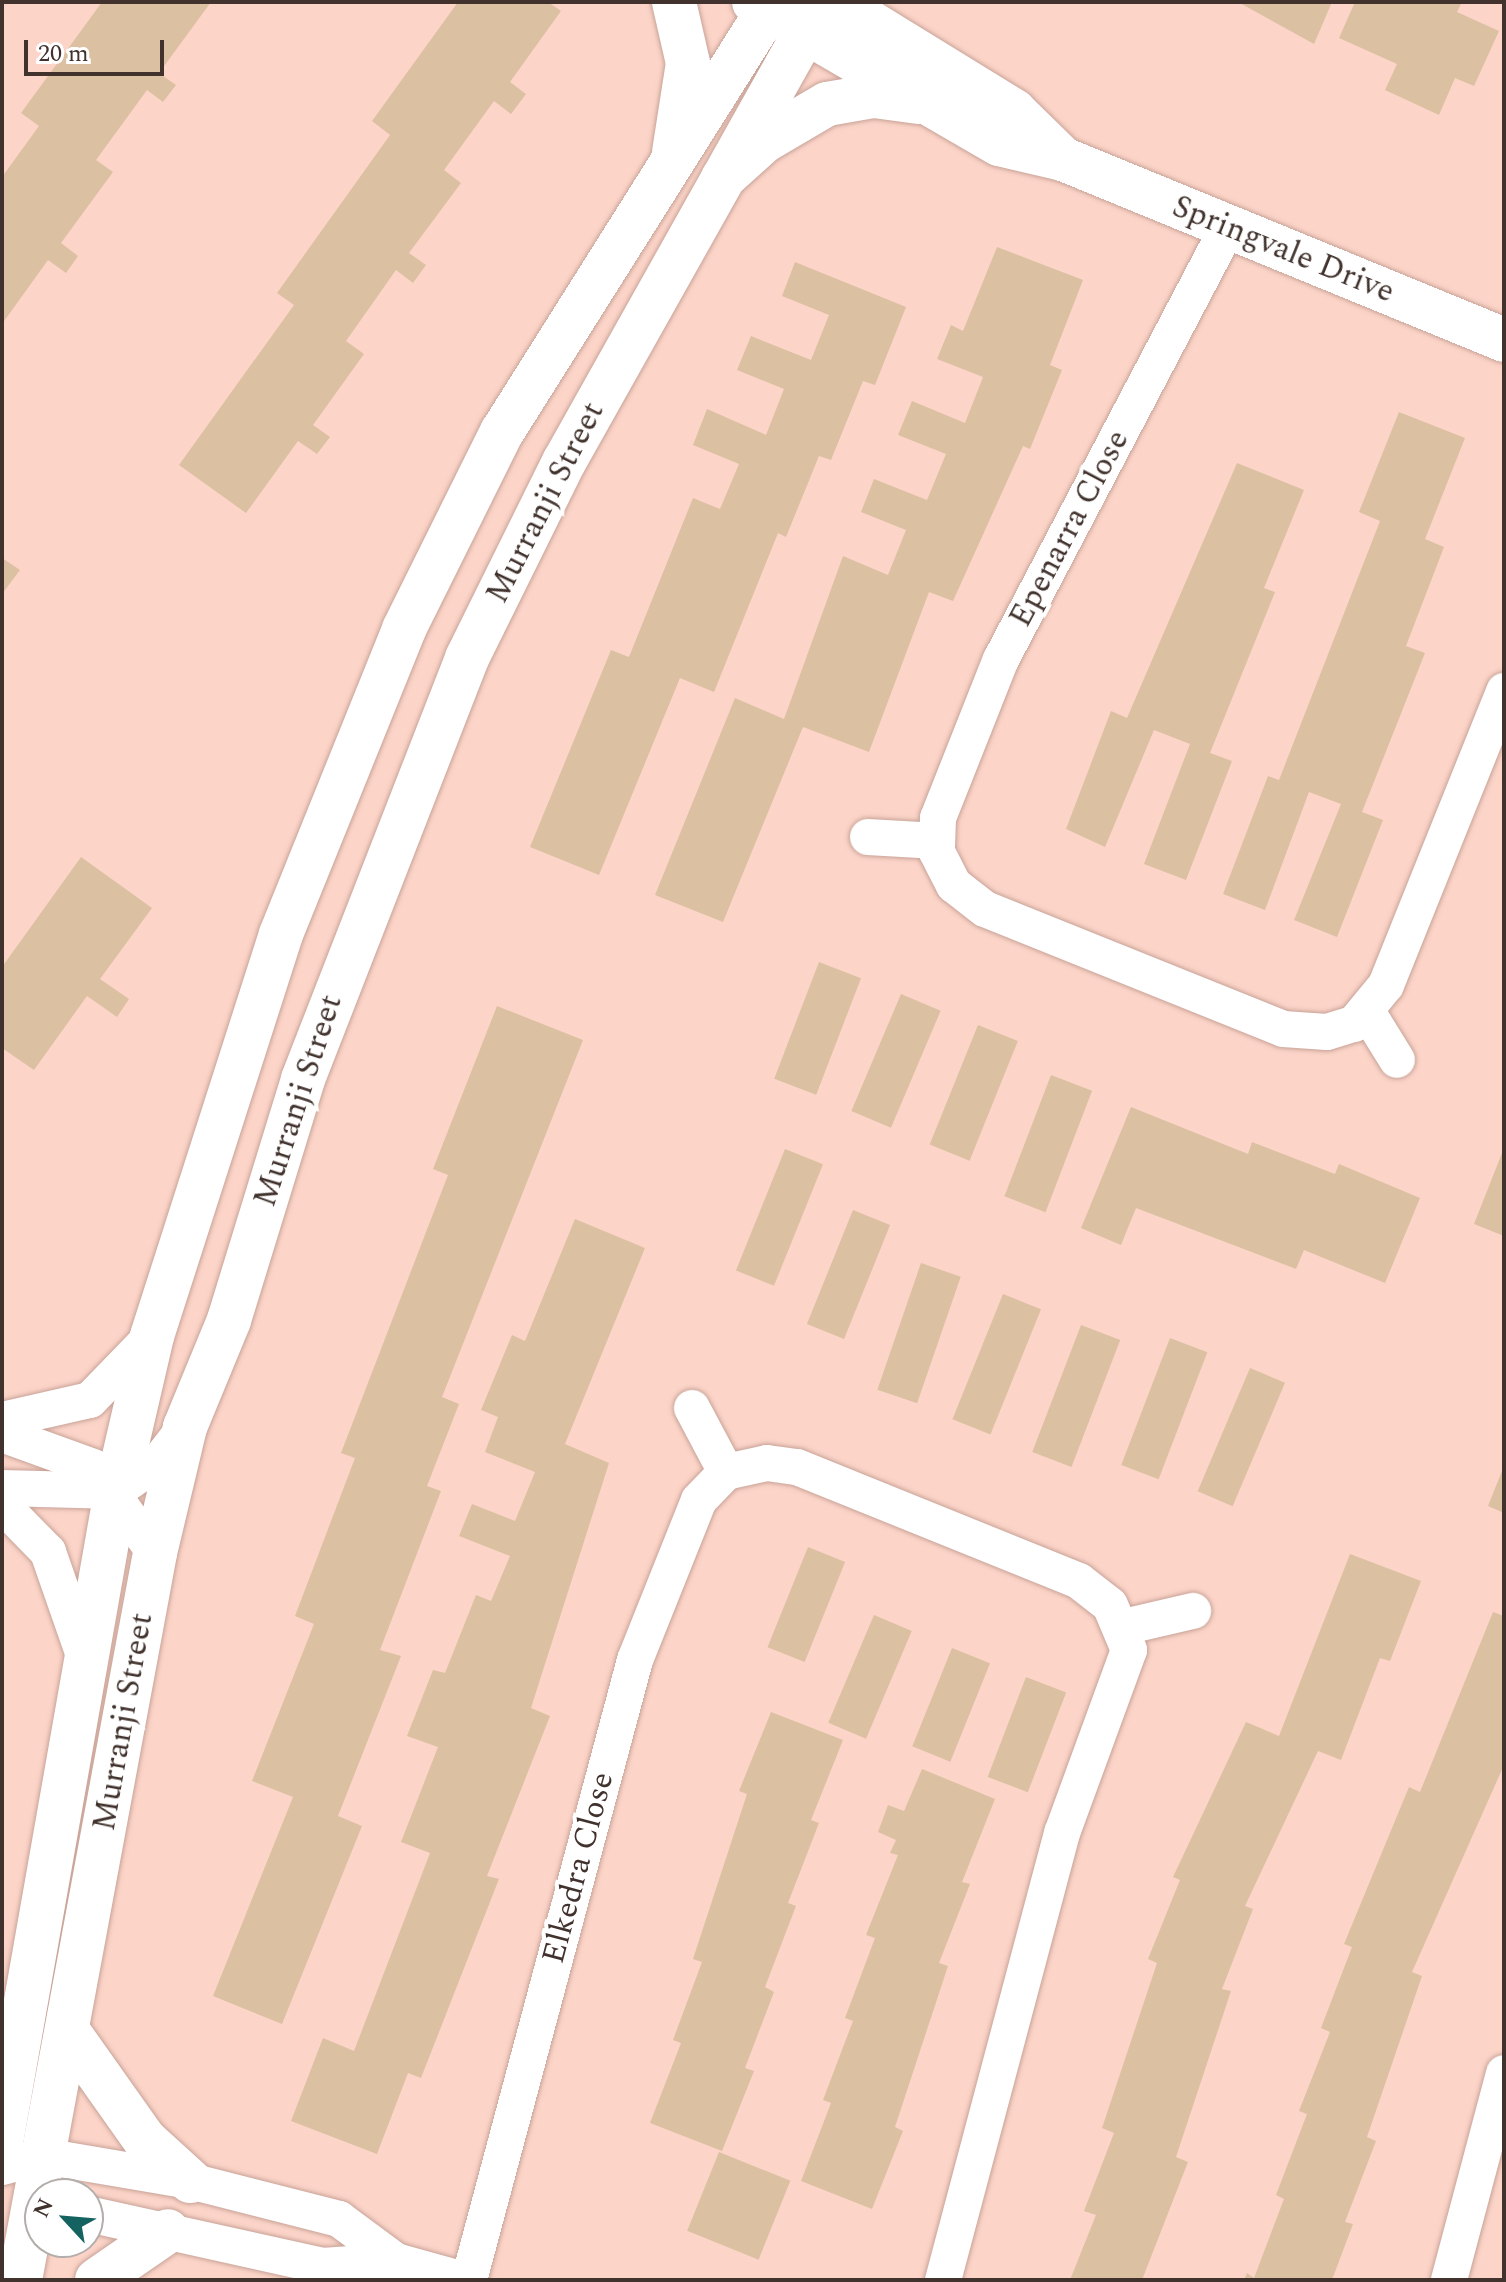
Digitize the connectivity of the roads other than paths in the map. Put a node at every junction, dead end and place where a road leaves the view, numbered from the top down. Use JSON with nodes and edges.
{"nodes":[{"id":1,"x":674,"y":2,"type":"edge"},
{"id":2,"x":837,"y":2,"type":"edge"},
{"id":3,"x":780,"y":9,"type":"edge"},
{"id":4,"x":929,"y":104,"type":"junction"},
{"id":5,"x":674,"y":152,"type":"junction"},
{"id":6,"x":1063,"y":159,"type":"junction"},
{"id":7,"x":723,"y":178,"type":"junction"},
{"id":8,"x":1228,"y":227,"type":"junction"},
{"id":9,"x":1504,"y":340,"type":"edge"},
{"id":10,"x":1504,"y":691,"type":"edge"},
{"id":11,"x":868,"y":837,"type":"dead end"},
{"id":12,"x":937,"y":841,"type":"junction"},
{"id":13,"x":1368,"y":1013,"type":"junction"},
{"id":14,"x":1397,"y":1060,"type":"dead end"},
{"id":15,"x":152,"y":1336,"type":"junction"},
{"id":16,"x":692,"y":1408,"type":"dead end"},
{"id":17,"x":2,"y":1420,"type":"edge"},
{"id":18,"x":185,"y":1427,"type":"junction"},
{"id":19,"x":2,"y":1434,"type":"edge"},
{"id":20,"x":726,"y":1472,"type":"junction"},
{"id":21,"x":2,"y":1488,"type":"edge"},
{"id":22,"x":116,"y":1491,"type":"junction"},
{"id":23,"x":2,"y":1505,"type":"edge"},
{"id":24,"x":155,"y":1553,"type":"junction"},
{"id":25,"x":1193,"y":1611,"type":"dead end"},
{"id":26,"x":1124,"y":1627,"type":"junction"},
{"id":27,"x":85,"y":1658,"type":"junction"},
{"id":28,"x":67,"y":2030,"type":"junction"},
{"id":29,"x":1504,"y":2073,"type":"edge"},
{"id":30,"x":2,"y":2137,"type":"edge"},
{"id":31,"x":22,"y":2162,"type":"edge"},
{"id":32,"x":2,"y":2174,"type":"edge"},
{"id":33,"x":190,"y":2181,"type":"junction"},
{"id":34,"x":24,"y":2191,"type":"edge"},
{"id":35,"x":104,"y":2217,"type":"edge"},
{"id":36,"x":168,"y":2231,"type":"junction"},
{"id":37,"x":25,"y":2258,"type":"edge"},
{"id":38,"x":396,"y":2261,"type":"junction"},
{"id":39,"x":20,"y":2280,"type":"edge"},
{"id":40,"x":97,"y":2280,"type":"edge"},
{"id":41,"x":467,"y":2280,"type":"edge"},
{"id":42,"x":943,"y":2280,"type":"edge"},
{"id":43,"x":1449,"y":2280,"type":"edge"}],
"edges":[{"from":1,"to":5,"type":"street"},
{"from":2,"to":6,"type":"street","name":"Springvale Drive"},
{"from":3,"to":4,"type":"street","name":"Springvale Drive"},
{"from":3,"to":5,"type":"street","name":"Murranji Street"},
{"from":3,"to":7,"type":"street","name":"Murranji Street"},
{"from":4,"to":6,"type":"street","name":"Springvale Drive"},
{"from":4,"to":7,"type":"street"},
{"from":5,"to":15,"type":"street","name":"Murranji Street"},
{"from":6,"to":8,"type":"street","name":"Springvale Drive"},
{"from":7,"to":18,"type":"street","name":"Murranji Street"},
{"from":8,"to":9,"type":"street","name":"Springvale Drive"},
{"from":8,"to":12,"type":"street","name":"Epenarra Close"},
{"from":10,"to":13,"type":"street"},
{"from":11,"to":12,"type":"street"},
{"from":12,"to":13,"type":"street"},
{"from":13,"to":14,"type":"street"},
{"from":15,"to":17,"type":"street"},
{"from":15,"to":22,"type":"street","name":"Murranji Street"},
{"from":16,"to":20,"type":"street"},
{"from":18,"to":22,"type":"street"},
{"from":18,"to":24,"type":"street","name":"Murranji Street"},
{"from":19,"to":22,"type":"street"},
{"from":20,"to":26,"type":"street"},
{"from":20,"to":41,"type":"street","name":"Elkedra Close"},
{"from":21,"to":22,"type":"street"},
{"from":22,"to":24,"type":"street"},
{"from":22,"to":27,"type":"street","name":"Murranji Street"},
{"from":23,"to":27,"type":"street"},
{"from":24,"to":28,"type":"street","name":"Murranji Street"},
{"from":25,"to":26,"type":"street"},
{"from":26,"to":42,"type":"street"},
{"from":27,"to":30,"type":"street","name":"Murranji Street"},
{"from":28,"to":31,"type":"street","name":"Murranji Street"},
{"from":28,"to":33,"type":"street"},
{"from":29,"to":43,"type":"street"},
{"from":31,"to":33,"type":"street"},
{"from":32,"to":34,"type":"street"},
{"from":33,"to":38,"type":"street"},
{"from":35,"to":36,"type":"street"},
{"from":36,"to":38,"type":"street"},
{"from":36,"to":40,"type":"street"},
{"from":37,"to":39,"type":"street","name":"Murranji Street"},
{"from":38,"to":41,"type":"street"}]}
